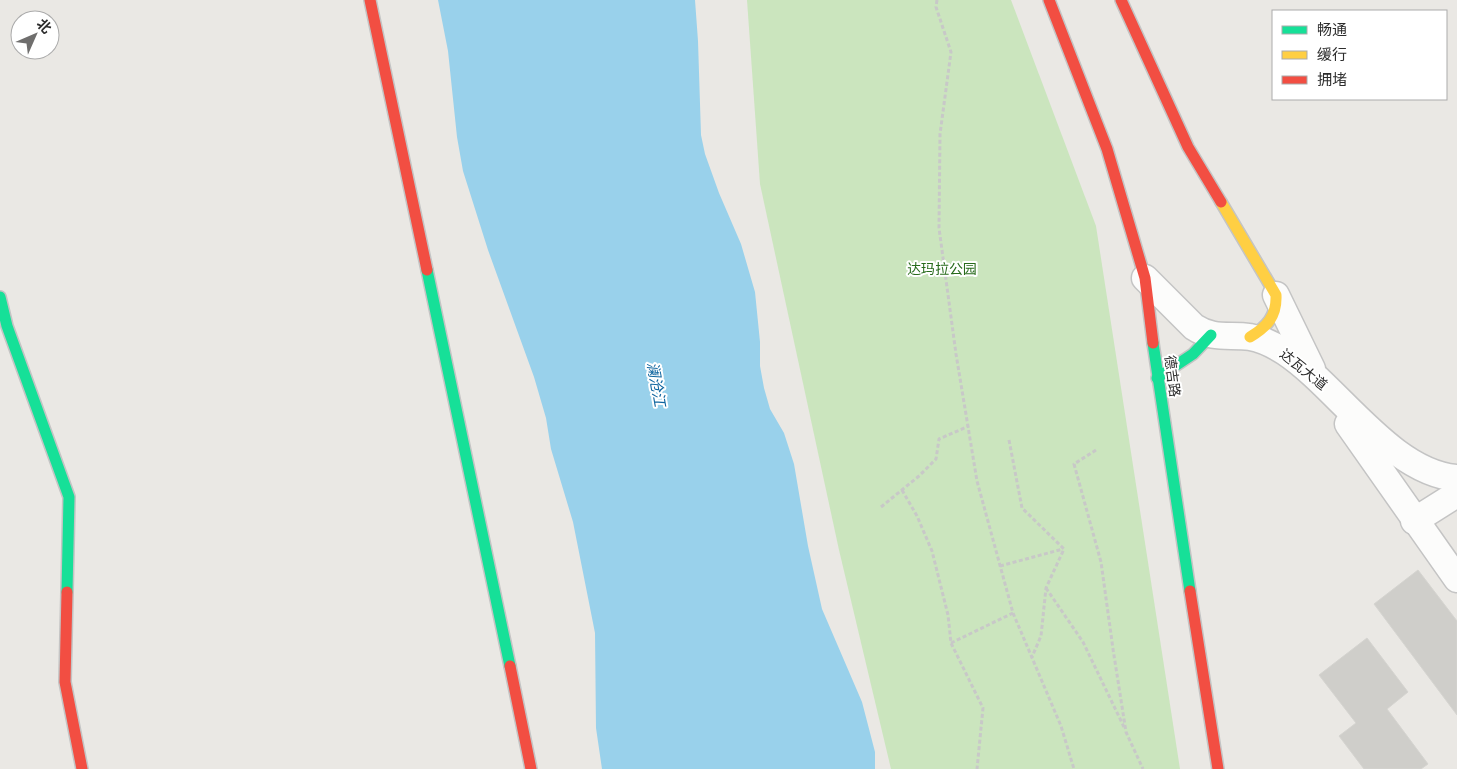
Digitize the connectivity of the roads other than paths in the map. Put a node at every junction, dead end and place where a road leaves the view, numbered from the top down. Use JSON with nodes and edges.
{"nodes":[{"id":1,"x":370,"y":0,"type":"edge"},
{"id":2,"x":1049,"y":0,"type":"edge"},
{"id":3,"x":1121,"y":0,"type":"edge"},
{"id":4,"x":1145,"y":278,"type":"junction"},
{"id":5,"x":1276,"y":295,"type":"junction"},
{"id":6,"x":0,"y":297,"type":"edge"},
{"id":7,"x":1211,"y":335,"type":"junction"},
{"id":8,"x":1250,"y":337,"type":"junction"},
{"id":9,"x":1315,"y":375,"type":"junction"},
{"id":10,"x":1157,"y":378,"type":"junction"},
{"id":11,"x":1457,"y":478,"type":"edge"},
{"id":12,"x":1457,"y":494,"type":"edge"},
{"id":13,"x":1414,"y":520,"type":"junction"},
{"id":14,"x":1457,"y":579,"type":"edge"},
{"id":15,"x":82,"y":769,"type":"edge"},
{"id":16,"x":531,"y":769,"type":"edge"},
{"id":17,"x":1218,"y":769,"type":"edge"}],
"edges":[{"from":1,"to":16,"type":"main road"},
{"from":2,"to":4,"type":"main road","name":"德吉路"},
{"from":3,"to":5,"type":"main road"},
{"from":4,"to":7,"type":"street","name":"达瓦大道"},
{"from":4,"to":10,"type":"main road","name":"德吉路"},
{"from":5,"to":8,"type":"main road"},
{"from":5,"to":9,"type":"street"},
{"from":6,"to":15,"type":"main road"},
{"from":7,"to":8,"type":"street","name":"达瓦大道"},
{"from":7,"to":10,"type":"main road"},
{"from":8,"to":9,"type":"street","name":"达瓦大道"},
{"from":9,"to":11,"type":"street","name":"达瓦大道"},
{"from":9,"to":13,"type":"street"},
{"from":10,"to":17,"type":"main road","name":"德吉路"},
{"from":12,"to":13,"type":"street"},
{"from":13,"to":14,"type":"street"}]}
